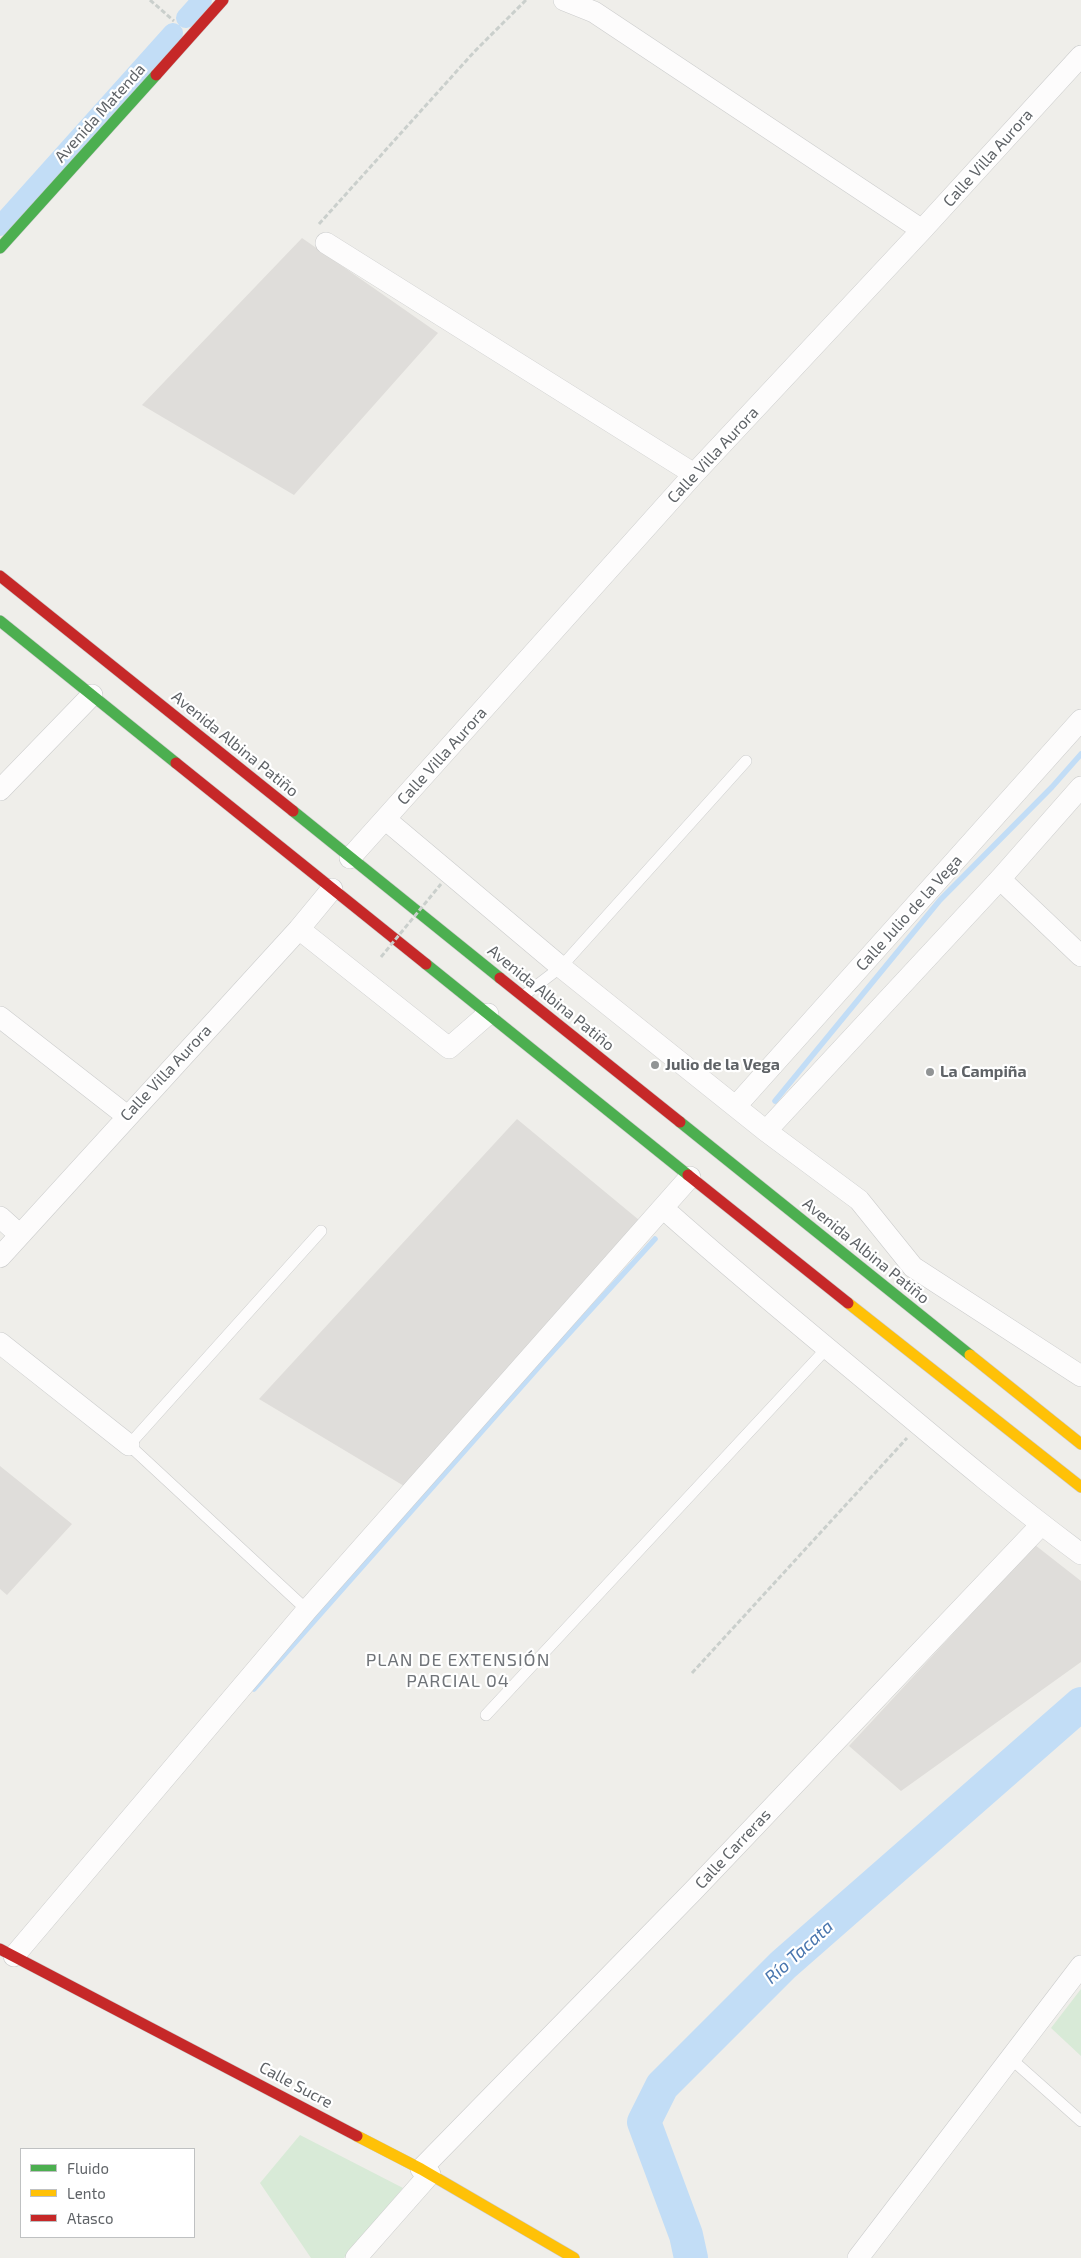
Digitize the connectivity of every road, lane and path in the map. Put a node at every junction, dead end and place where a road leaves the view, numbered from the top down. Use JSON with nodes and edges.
{"nodes":[{"id":1,"x":150,"y":0,"type":"edge"},
{"id":2,"x":223,"y":0,"type":"edge"},
{"id":3,"x":526,"y":0,"type":"edge"},
{"id":4,"x":564,"y":0,"type":"edge"},
{"id":5,"x":191,"y":37,"type":"junction"},
{"id":6,"x":1081,"y":56,"type":"edge"},
{"id":7,"x":922,"y":230,"type":"junction"},
{"id":8,"x":326,"y":243,"type":"joint"},
{"id":9,"x":0,"y":248,"type":"edge"},
{"id":10,"x":694,"y":474,"type":"junction"},
{"id":11,"x":0,"y":576,"type":"edge"},
{"id":12,"x":0,"y":621,"type":"edge"},
{"id":13,"x":92,"y":695,"type":"junction"},
{"id":14,"x":1081,"y":720,"type":"edge"},
{"id":15,"x":746,"y":761,"type":"dead end"},
{"id":16,"x":1081,"y":787,"type":"edge"},
{"id":17,"x":0,"y":790,"type":"edge"},
{"id":18,"x":385,"y":819,"type":"junction"},
{"id":19,"x":350,"y":858,"type":"junction"},
{"id":20,"x":1000,"y":879,"type":"junction"},
{"id":21,"x":441,"y":884,"type":"dead end"},
{"id":22,"x":332,"y":889,"type":"junction"},
{"id":23,"x":299,"y":929,"type":"junction"},
{"id":24,"x":1081,"y":956,"type":"edge"},
{"id":25,"x":387,"y":962,"type":"dead end"},
{"id":26,"x":561,"y":967,"type":"junction"},
{"id":27,"x":523,"y":996,"type":"junction"},
{"id":28,"x":488,"y":1014,"type":"junction"},
{"id":29,"x":0,"y":1017,"type":"edge"},
{"id":30,"x":736,"y":1106,"type":"junction"},
{"id":31,"x":127,"y":1116,"type":"junction"},
{"id":32,"x":766,"y":1131,"type":"junction"},
{"id":33,"x":690,"y":1177,"type":"junction"},
{"id":34,"x":664,"y":1208,"type":"junction"},
{"id":35,"x":0,"y":1217,"type":"edge"},
{"id":36,"x":321,"y":1231,"type":"dead end"},
{"id":37,"x":20,"y":1235,"type":"junction"},
{"id":38,"x":0,"y":1257,"type":"edge"},
{"id":39,"x":0,"y":1342,"type":"edge"},
{"id":40,"x":827,"y":1348,"type":"junction"},
{"id":41,"x":1081,"y":1376,"type":"edge"},
{"id":42,"x":920,"y":1425,"type":"junction"},
{"id":43,"x":1081,"y":1444,"type":"edge"},
{"id":44,"x":129,"y":1445,"type":"junction"},
{"id":45,"x":1081,"y":1488,"type":"edge"},
{"id":46,"x":1041,"y":1525,"type":"junction"},
{"id":47,"x":1081,"y":1554,"type":"edge"},
{"id":48,"x":308,"y":1610,"type":"junction"},
{"id":49,"x":692,"y":1673,"type":"dead end"},
{"id":50,"x":486,"y":1715,"type":"dead end"},
{"id":51,"x":6,"y":1957,"type":"edge"},
{"id":52,"x":1081,"y":1966,"type":"edge"},
{"id":53,"x":1009,"y":2057,"type":"junction"},
{"id":54,"x":1081,"y":2121,"type":"edge"},
{"id":55,"x":426,"y":2172,"type":"junction"},
{"id":56,"x":356,"y":2258,"type":"edge"},
{"id":57,"x":574,"y":2258,"type":"edge"},
{"id":58,"x":858,"y":2258,"type":"edge"}],
"edges":[{"from":1,"to":5,"type":"path"},
{"from":2,"to":5,"type":"main road","name":"Avenida Matenda"},
{"from":3,"to":8,"type":"path"},
{"from":4,"to":7,"type":"street"},
{"from":5,"to":9,"type":"main road","name":"Avenida Matenda"},
{"from":6,"to":7,"type":"street","name":"Calle Villa Aurora"},
{"from":7,"to":10,"type":"street","name":"Calle Villa Aurora"},
{"from":8,"to":10,"type":"street"},
{"from":10,"to":18,"type":"street","name":"Calle Villa Aurora"},
{"from":11,"to":19,"type":"main road","name":"Avenida Albina Patiño"},
{"from":12,"to":13,"type":"main road"},
{"from":13,"to":17,"type":"street"},
{"from":13,"to":22,"type":"main road"},
{"from":14,"to":30,"type":"street","name":"Calle Julio de la Vega"},
{"from":15,"to":26,"type":"lane"},
{"from":16,"to":20,"type":"street"},
{"from":18,"to":19,"type":"street","name":"Calle Villa Aurora"},
{"from":18,"to":26,"type":"street"},
{"from":19,"to":27,"type":"main road","name":"Avenida Albina Patiño"},
{"from":20,"to":24,"type":"street"},
{"from":20,"to":32,"type":"street"},
{"from":21,"to":25,"type":"path","bridge":true},
{"from":22,"to":23,"type":"street","name":"Calle Villa Aurora"},
{"from":22,"to":28,"type":"main road"},
{"from":23,"to":28,"type":"street"},
{"from":23,"to":31,"type":"street","name":"Calle Villa Aurora"},
{"from":26,"to":27,"type":"lane"},
{"from":26,"to":30,"type":"street"},
{"from":27,"to":43,"type":"main road","name":"Avenida Albina Patiño"},
{"from":28,"to":33,"type":"main road"},
{"from":29,"to":31,"type":"street"},
{"from":30,"to":32,"type":"street"},
{"from":31,"to":37,"type":"street","name":"Calle Villa Aurora"},
{"from":32,"to":41,"type":"street"},
{"from":33,"to":34,"type":"street"},
{"from":33,"to":45,"type":"main road"},
{"from":34,"to":40,"type":"street"},
{"from":34,"to":48,"type":"street"},
{"from":35,"to":37,"type":"street"},
{"from":36,"to":44,"type":"lane"},
{"from":37,"to":38,"type":"street","name":"Calle Villa Aurora"},
{"from":39,"to":44,"type":"street"},
{"from":40,"to":42,"type":"street"},
{"from":40,"to":50,"type":"lane"},
{"from":42,"to":46,"type":"street"},
{"from":42,"to":49,"type":"path"},
{"from":44,"to":48,"type":"lane"},
{"from":46,"to":47,"type":"street"},
{"from":46,"to":55,"type":"street","name":"Calle Carreras"},
{"from":48,"to":51,"type":"street"},
{"from":51,"to":55,"type":"main road","name":"Calle Sucre"},
{"from":52,"to":53,"type":"street"},
{"from":53,"to":54,"type":"lane"},
{"from":53,"to":58,"type":"street"},
{"from":55,"to":56,"type":"street","name":"Calle Carreras"},
{"from":55,"to":57,"type":"main road","name":"Calle Sucre"}]}
